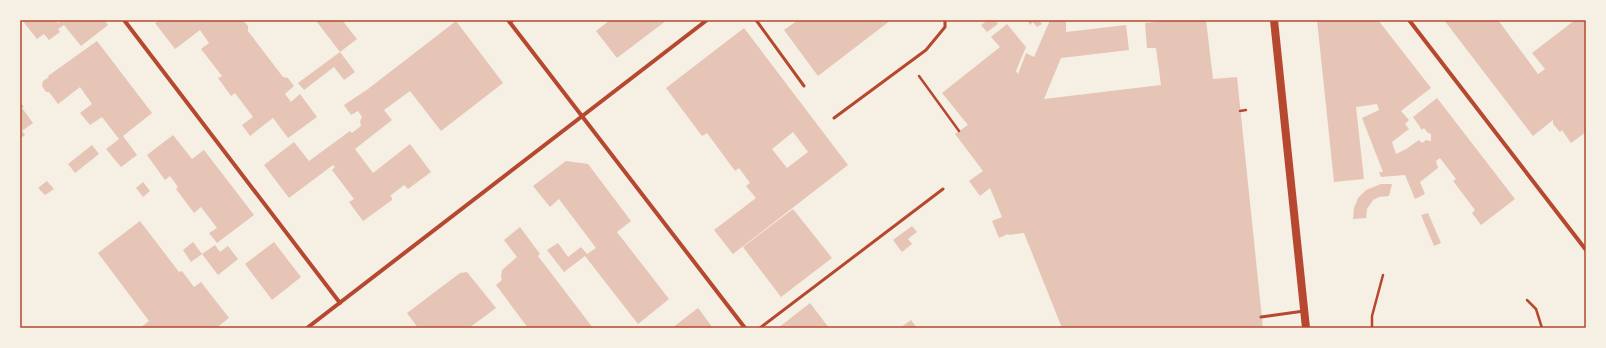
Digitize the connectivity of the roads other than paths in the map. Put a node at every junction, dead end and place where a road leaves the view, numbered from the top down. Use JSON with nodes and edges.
{"nodes":[{"id":1,"x":124,"y":20,"type":"edge"},
{"id":2,"x":707,"y":20,"type":"edge"},
{"id":3,"x":756,"y":20,"type":"edge"},
{"id":4,"x":945,"y":20,"type":"edge"},
{"id":5,"x":1274,"y":20,"type":"edge"},
{"id":6,"x":1409,"y":20,"type":"edge"},
{"id":7,"x":511,"y":21,"type":"edge"},
{"id":8,"x":804,"y":86,"type":"dead end"},
{"id":9,"x":582,"y":115,"type":"junction"},
{"id":10,"x":834,"y":118,"type":"dead end"},
{"id":11,"x":943,"y":189,"type":"dead end"},
{"id":12,"x":1586,"y":250,"type":"edge"},
{"id":13,"x":340,"y":302,"type":"junction"},
{"id":14,"x":1304,"y":311,"type":"junction"},
{"id":15,"x":1261,"y":316,"type":"dead end"},
{"id":16,"x":306,"y":328,"type":"edge"},
{"id":17,"x":745,"y":328,"type":"edge"},
{"id":18,"x":760,"y":328,"type":"edge"},
{"id":19,"x":1306,"y":328,"type":"edge"}],
"edges":[{"from":1,"to":13,"type":"street"},
{"from":2,"to":9,"type":"street"},
{"from":3,"to":8,"type":"lane"},
{"from":4,"to":10,"type":"lane"},
{"from":5,"to":14,"type":"main road"},
{"from":6,"to":12,"type":"street"},
{"from":7,"to":9,"type":"street"},
{"from":9,"to":13,"type":"street"},
{"from":9,"to":17,"type":"street"},
{"from":11,"to":18,"type":"lane"},
{"from":13,"to":16,"type":"street"},
{"from":14,"to":15,"type":"lane"},
{"from":14,"to":19,"type":"main road"}]}
